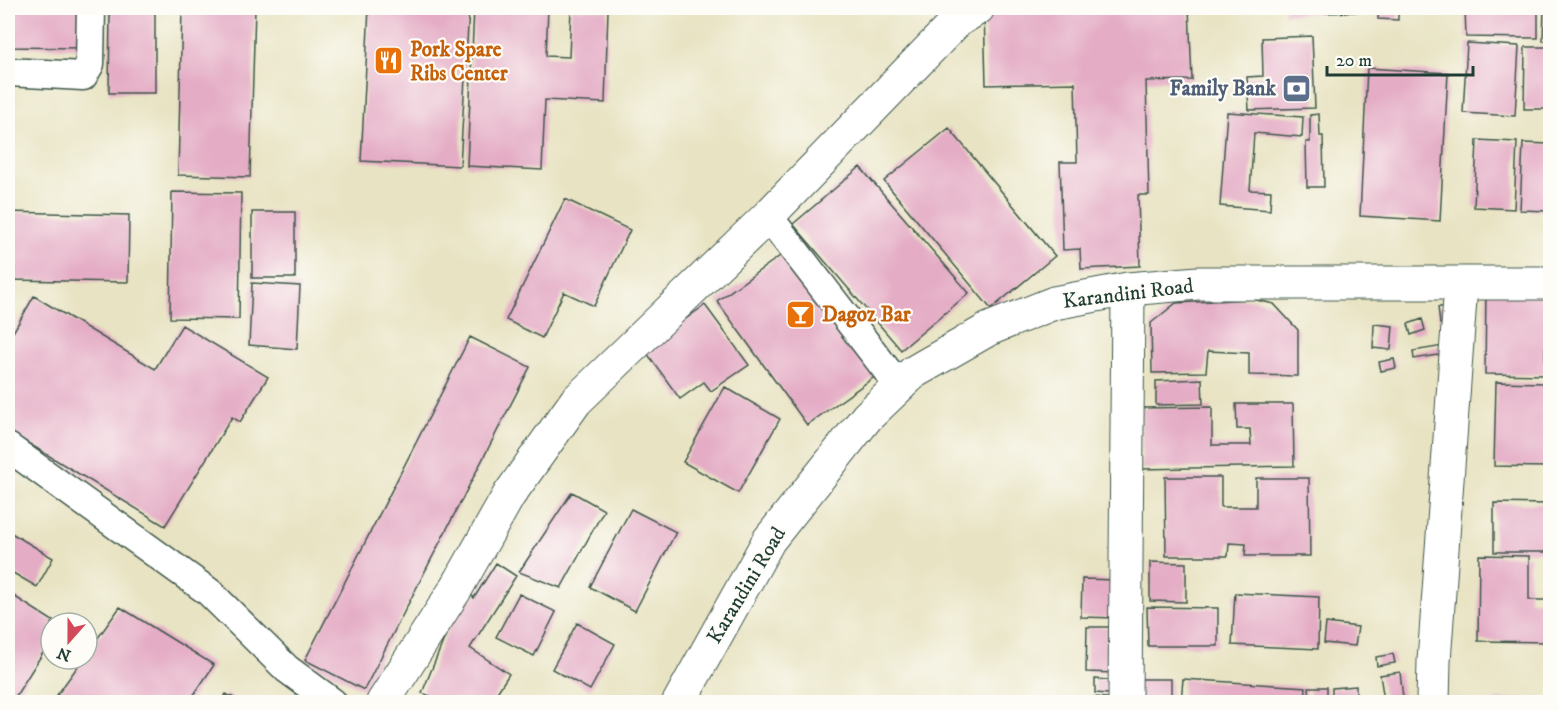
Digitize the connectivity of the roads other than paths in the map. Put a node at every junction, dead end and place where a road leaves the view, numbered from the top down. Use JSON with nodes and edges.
{"nodes":[{"id":1,"x":91,"y":8,"type":"edge"},
{"id":2,"x":978,"y":8,"type":"edge"},
{"id":3,"x":8,"y":72,"type":"edge"},
{"id":4,"x":768,"y":216,"type":"junction"},
{"id":5,"x":1551,"y":283,"type":"edge"},
{"id":6,"x":1461,"y":285,"type":"junction"},
{"id":7,"x":1128,"y":289,"type":"junction"},
{"id":8,"x":899,"y":386,"type":"junction"},
{"id":9,"x":8,"y":447,"type":"edge"},
{"id":10,"x":332,"y":702,"type":"edge"},
{"id":11,"x":383,"y":702,"type":"edge"},
{"id":12,"x":679,"y":702,"type":"edge"},
{"id":13,"x":1125,"y":702,"type":"edge"},
{"id":14,"x":1433,"y":702,"type":"edge"}],
"edges":[{"from":1,"to":3,"type":"lane"},
{"from":2,"to":4,"type":"street"},
{"from":4,"to":8,"type":"lane"},
{"from":4,"to":11,"type":"street"},
{"from":5,"to":6,"type":"street","name":"Karandini Road"},
{"from":6,"to":7,"type":"street","name":"Karandini Road"},
{"from":6,"to":14,"type":"street"},
{"from":7,"to":8,"type":"street","name":"Karandini Road"},
{"from":7,"to":13,"type":"street"},
{"from":8,"to":12,"type":"street","name":"Karandini Road"},
{"from":9,"to":10,"type":"lane"}]}
